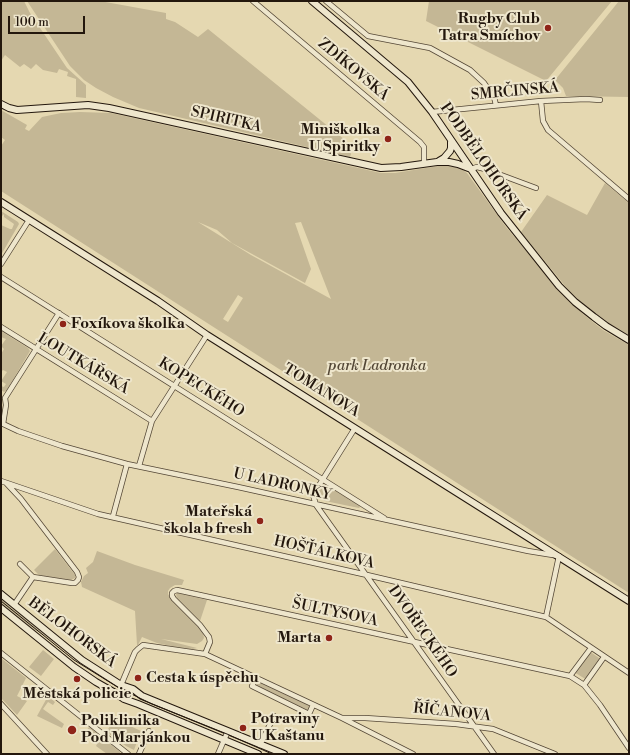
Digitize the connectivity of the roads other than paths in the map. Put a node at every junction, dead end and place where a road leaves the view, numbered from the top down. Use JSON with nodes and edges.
{"nodes":[{"id":1,"x":252,"y":1,"type":"edge"},
{"id":2,"x":312,"y":1,"type":"edge"},
{"id":3,"x":326,"y":1,"type":"edge"},
{"id":4,"x":600,"y":100,"type":"dead end"},
{"id":5,"x":541,"y":101,"type":"junction"},
{"id":6,"x":1,"y":104,"type":"edge"},
{"id":7,"x":496,"y":105,"type":"junction"},
{"id":8,"x":432,"y":112,"type":"junction"},
{"id":9,"x":450,"y":138,"type":"junction"},
{"id":10,"x":458,"y":150,"type":"junction"},
{"id":11,"x":450,"y":151,"type":"junction"},
{"id":12,"x":438,"y":162,"type":"junction"},
{"id":13,"x":424,"y":164,"type":"junction"},
{"id":14,"x":470,"y":169,"type":"junction"},
{"id":15,"x":536,"y":188,"type":"dead end"},
{"id":16,"x":629,"y":199,"type":"edge"},
{"id":17,"x":1,"y":202,"type":"edge"},
{"id":18,"x":29,"y":220,"type":"junction"},
{"id":19,"x":1,"y":264,"type":"edge"},
{"id":20,"x":1,"y":277,"type":"edge"},
{"id":21,"x":59,"y":313,"type":"junction"},
{"id":22,"x":1,"y":327,"type":"edge"},
{"id":23,"x":207,"y":335,"type":"junction"},
{"id":24,"x":629,"y":340,"type":"edge"},
{"id":25,"x":36,"y":349,"type":"junction"},
{"id":26,"x":175,"y":385,"type":"junction"},
{"id":27,"x":3,"y":396,"type":"edge"},
{"id":28,"x":152,"y":421,"type":"junction"},
{"id":29,"x":2,"y":424,"type":"edge"},
{"id":30,"x":355,"y":428,"type":"junction"},
{"id":31,"x":127,"y":464,"type":"junction"},
{"id":32,"x":139,"y":466,"type":"junction"},
{"id":33,"x":323,"y":479,"type":"junction"},
{"id":34,"x":3,"y":482,"type":"edge"},
{"id":35,"x":316,"y":504,"type":"junction"},
{"id":36,"x":112,"y":516,"type":"junction"},
{"id":37,"x":387,"y":520,"type":"junction"},
{"id":38,"x":559,"y":556,"type":"junction"},
{"id":39,"x":20,"y":564,"type":"dead end"},
{"id":40,"x":367,"y":575,"type":"junction"},
{"id":41,"x":33,"y":577,"type":"junction"},
{"id":42,"x":1,"y":594,"type":"edge"},
{"id":43,"x":629,"y":601,"type":"edge"},
{"id":44,"x":14,"y":605,"type":"junction"},
{"id":45,"x":1,"y":608,"type":"edge"},
{"id":46,"x":546,"y":618,"type":"junction"},
{"id":47,"x":415,"y":642,"type":"junction"},
{"id":48,"x":591,"y":648,"type":"junction"},
{"id":49,"x":1,"y":653,"type":"edge"},
{"id":50,"x":205,"y":654,"type":"junction"},
{"id":51,"x":604,"y":657,"type":"junction"},
{"id":52,"x":629,"y":673,"type":"edge"},
{"id":53,"x":570,"y":676,"type":"junction"},
{"id":54,"x":256,"y":678,"type":"junction"},
{"id":55,"x":121,"y":685,"type":"junction"},
{"id":56,"x":584,"y":685,"type":"junction"},
{"id":57,"x":1,"y":704,"type":"edge"},
{"id":58,"x":313,"y":705,"type":"junction"},
{"id":59,"x":274,"y":716,"type":"dead end"},
{"id":60,"x":342,"y":718,"type":"junction"},
{"id":61,"x":473,"y":726,"type":"junction"},
{"id":62,"x":149,"y":731,"type":"dead end"},
{"id":63,"x":228,"y":731,"type":"junction"},
{"id":64,"x":225,"y":740,"type":"junction"},
{"id":65,"x":260,"y":745,"type":"junction"},
{"id":66,"x":629,"y":748,"type":"edge"},
{"id":67,"x":47,"y":754,"type":"edge"},
{"id":68,"x":128,"y":754,"type":"edge"},
{"id":69,"x":139,"y":754,"type":"edge"},
{"id":70,"x":218,"y":754,"type":"edge"},
{"id":71,"x":258,"y":754,"type":"edge"},
{"id":72,"x":284,"y":754,"type":"edge"},
{"id":73,"x":413,"y":754,"type":"edge"},
{"id":74,"x":494,"y":754,"type":"edge"},
{"id":75,"x":555,"y":754,"type":"edge"}],
"edges":[{"from":1,"to":13,"type":"street","name":"ZDÍKOVSKÁ"},
{"from":2,"to":8,"type":"street","name":"PODBĚLOHORSKÁ"},
{"from":3,"to":7,"type":"street"},
{"from":4,"to":5,"type":"street","name":"SMRČINSKÁ"},
{"from":5,"to":7,"type":"street","name":"SMRČINSKÁ"},
{"from":5,"to":16,"type":"street"},
{"from":6,"to":13,"type":"street","name":"SPIRITKA"},
{"from":7,"to":8,"type":"street","name":"SMRČINSKÁ"},
{"from":8,"to":9,"type":"street","name":"PODBĚLOHORSKÁ"},
{"from":9,"to":10,"type":"street","name":"PODBĚLOHORSKÁ"},
{"from":9,"to":11,"type":"street"},
{"from":10,"to":11,"type":"street"},
{"from":10,"to":14,"type":"street","name":"PODBĚLOHORSKÁ"},
{"from":11,"to":12,"type":"street"},
{"from":12,"to":13,"type":"street","name":"SPIRITKA"},
{"from":12,"to":14,"type":"street","name":"SPIRITKA"},
{"from":14,"to":15,"type":"street"},
{"from":14,"to":24,"type":"street","name":"PODBĚLOHORSKÁ"},
{"from":17,"to":18,"type":"street","name":"TOMANOVA"},
{"from":18,"to":19,"type":"street"},
{"from":18,"to":23,"type":"street","name":"TOMANOVA"},
{"from":20,"to":21,"type":"street","name":"KOPECKÉHO"},
{"from":21,"to":25,"type":"street"},
{"from":21,"to":26,"type":"street","name":"KOPECKÉHO"},
{"from":22,"to":25,"type":"street","name":"LOUTKÁŘSKÁ"},
{"from":23,"to":26,"type":"street"},
{"from":23,"to":30,"type":"street","name":"TOMANOVA"},
{"from":25,"to":27,"type":"street"},
{"from":25,"to":28,"type":"street","name":"LOUTKÁŘSKÁ"},
{"from":26,"to":28,"type":"street"},
{"from":26,"to":33,"type":"street","name":"KOPECKÉHO"},
{"from":27,"to":29,"type":"street"},
{"from":28,"to":32,"type":"street"},
{"from":29,"to":31,"type":"street","name":"U LADRONKY"},
{"from":30,"to":33,"type":"street"},
{"from":30,"to":38,"type":"street","name":"TOMANOVA"},
{"from":31,"to":32,"type":"street","name":"U LADRONKY"},
{"from":31,"to":36,"type":"street"},
{"from":32,"to":35,"type":"street","name":"U LADRONKY"},
{"from":33,"to":35,"type":"street"},
{"from":33,"to":37,"type":"street","name":"KOPECKÉHO"},
{"from":34,"to":36,"type":"street","name":"HOŠŤÁLKOVA"},
{"from":34,"to":41,"type":"street"},
{"from":35,"to":37,"type":"street","name":"U LADRONKY"},
{"from":35,"to":40,"type":"street","name":"DVOŘECKÉHO"},
{"from":36,"to":40,"type":"street","name":"HOŠŤÁLKOVA"},
{"from":37,"to":38,"type":"street","name":"U LADRONKY"},
{"from":38,"to":43,"type":"street","name":"TOMANOVA"},
{"from":38,"to":46,"type":"street"},
{"from":39,"to":41,"type":"street"},
{"from":40,"to":46,"type":"street","name":"HOŠŤÁLKOVA"},
{"from":40,"to":47,"type":"street","name":"DVOŘECKÉHO"},
{"from":41,"to":44,"type":"street"},
{"from":42,"to":44,"type":"street","name":"BĚLOHORSKÁ"},
{"from":44,"to":55,"type":"street","name":"BĚLOHORSKÁ"},
{"from":45,"to":64,"type":"street","name":"BĚLOHORSKÁ"},
{"from":46,"to":48,"type":"street","name":"HOŠŤÁLKOVA"},
{"from":47,"to":50,"type":"street","name":"ŠULTYSOVA"},
{"from":47,"to":53,"type":"street","name":"ŠULTYSOVA"},
{"from":47,"to":61,"type":"street","name":"DVOŘECKÉHO"},
{"from":48,"to":51,"type":"street","name":"HOŠŤÁLKOVA"},
{"from":48,"to":53,"type":"street"},
{"from":49,"to":68,"type":"street"},
{"from":50,"to":54,"type":"street"},
{"from":50,"to":55,"type":"street"},
{"from":51,"to":52,"type":"street","name":"HOŠŤÁLKOVA"},
{"from":51,"to":56,"type":"street"},
{"from":53,"to":56,"type":"street","name":"ŠULTYSOVA"},
{"from":54,"to":58,"type":"street"},
{"from":54,"to":58,"type":"street"},
{"from":55,"to":63,"type":"street","name":"BĚLOHORSKÁ"},
{"from":56,"to":66,"type":"street","name":"ŠULTYSOVA"},
{"from":57,"to":67,"type":"street"},
{"from":58,"to":60,"type":"street"},
{"from":59,"to":65,"type":"street"},
{"from":60,"to":61,"type":"street","name":"ŘÍČANOVA"},
{"from":60,"to":73,"type":"street"},
{"from":61,"to":74,"type":"street","name":"DVOŘECKÉHO"},
{"from":61,"to":75,"type":"street","name":"ŘÍČANOVA"},
{"from":62,"to":69,"type":"street"},
{"from":63,"to":64,"type":"street"},
{"from":63,"to":65,"type":"street","name":"BĚLOHORSKÁ"},
{"from":64,"to":70,"type":"street"},
{"from":64,"to":71,"type":"street","name":"BĚLOHORSKÁ"},
{"from":65,"to":72,"type":"street","name":"BĚLOHORSKÁ"}]}
